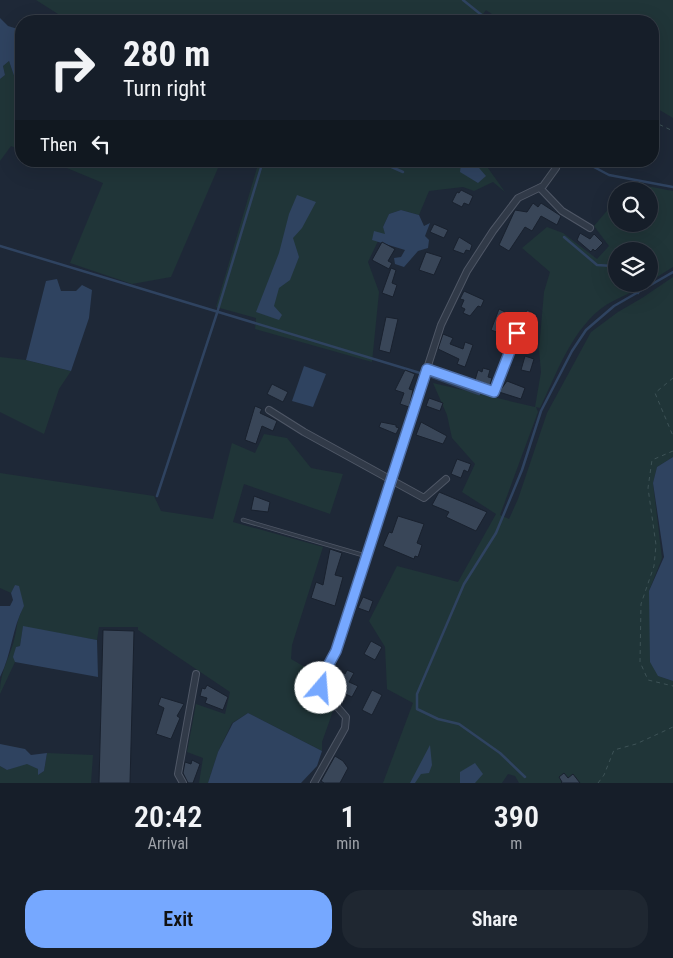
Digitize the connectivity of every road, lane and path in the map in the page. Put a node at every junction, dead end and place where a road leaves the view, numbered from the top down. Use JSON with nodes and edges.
{"nodes":[{"id":1,"x":659,"y":124,"type":"edge"},
{"id":2,"x":673,"y":131,"type":"edge"},
{"id":3,"x":556,"y":168,"type":"dead end"},
{"id":4,"x":540,"y":188,"type":"junction"},
{"id":5,"x":590,"y":228,"type":"dead end"},
{"id":6,"x":517,"y":333,"type":"dead end"},
{"id":7,"x":427,"y":369,"type":"junction"},
{"id":8,"x":673,"y":378,"type":"edge"},
{"id":9,"x":269,"y":410,"type":"dead end"},
{"id":10,"x":673,"y":436,"type":"edge"},
{"id":11,"x":673,"y":451,"type":"edge"},
{"id":12,"x":446,"y":479,"type":"dead end"},
{"id":13,"x":391,"y":480,"type":"junction"},
{"id":14,"x":243,"y":520,"type":"dead end"},
{"id":15,"x":367,"y":556,"type":"junction"},
{"id":16,"x":196,"y":674,"type":"dead end"},
{"id":17,"x":673,"y":686,"type":"edge"},
{"id":18,"x":673,"y":727,"type":"edge"},
{"id":19,"x":183,"y":783,"type":"edge"},
{"id":20,"x":314,"y":783,"type":"edge"},
{"id":21,"x":598,"y":783,"type":"edge"}],
"edges":[{"from":1,"to":2,"type":"path"},
{"from":3,"to":4,"type":"street"},
{"from":4,"to":5,"type":"street"},
{"from":4,"to":7,"type":"street"},
{"from":6,"to":7,"type":"street"},
{"from":7,"to":13,"type":"street"},
{"from":8,"to":10,"type":"path"},
{"from":9,"to":13,"type":"street"},
{"from":11,"to":17,"type":"path"},
{"from":12,"to":13,"type":"street"},
{"from":13,"to":15,"type":"street"},
{"from":14,"to":15,"type":"lane"},
{"from":15,"to":20,"type":"street"},
{"from":16,"to":19,"type":"street"},
{"from":18,"to":21,"type":"path"}]}
